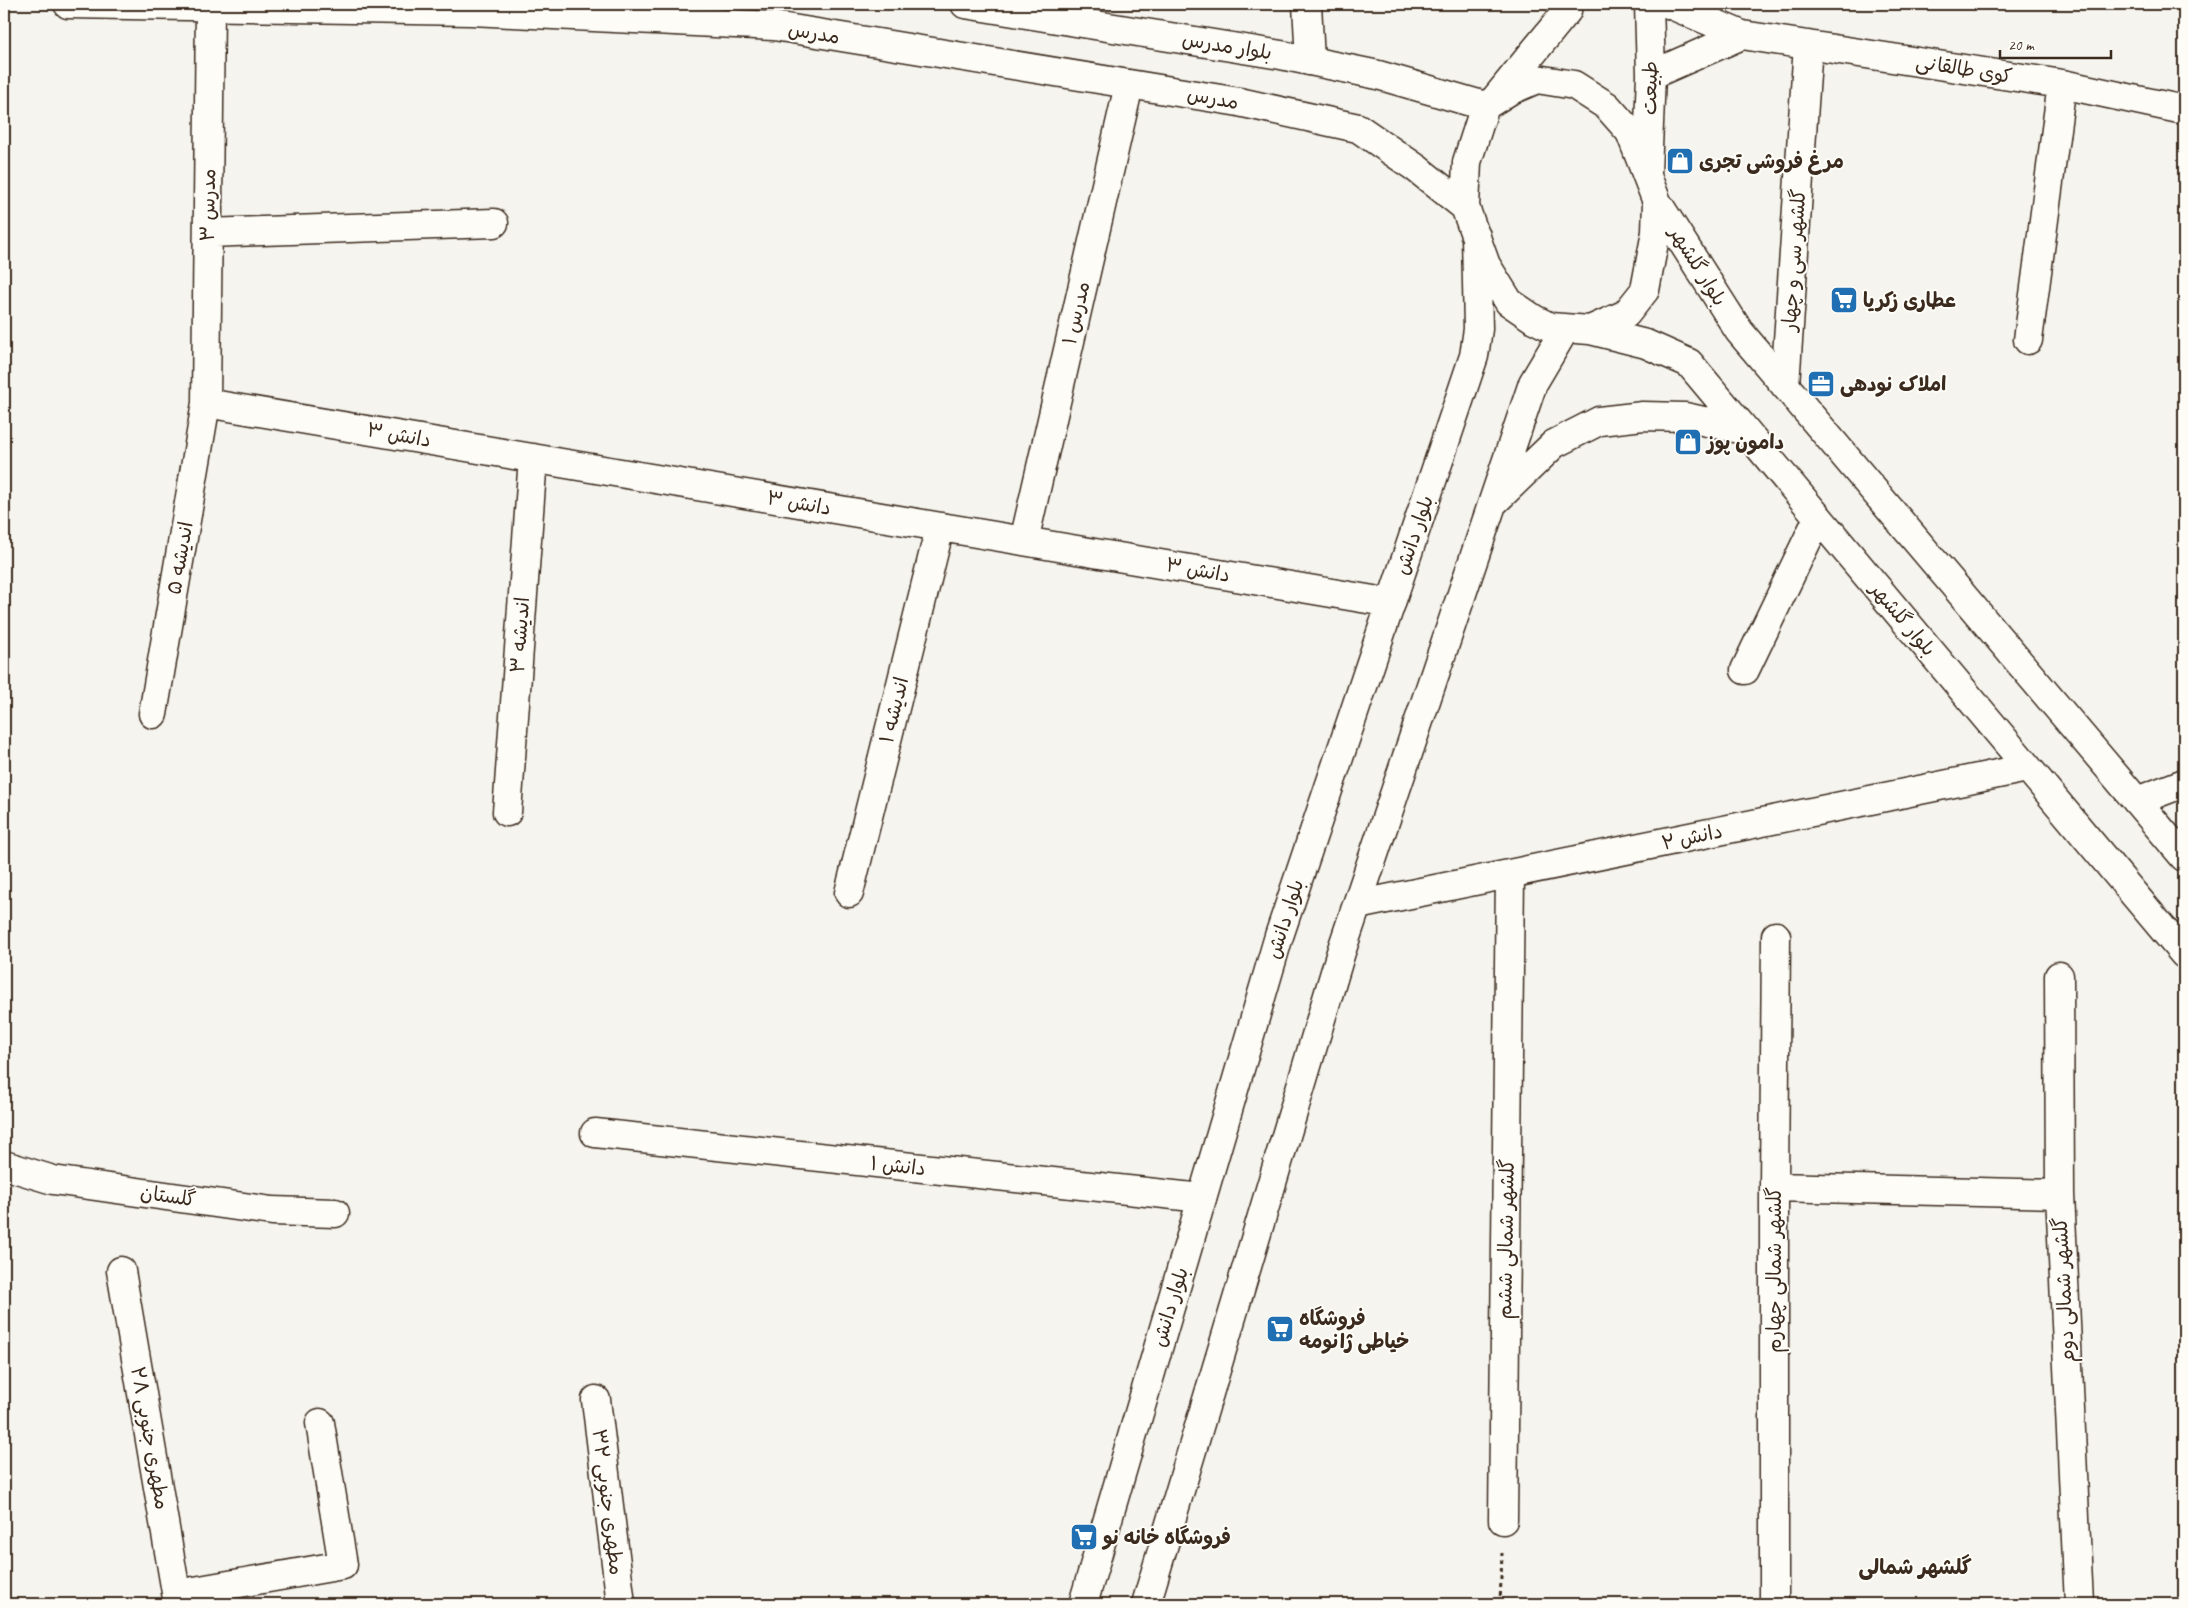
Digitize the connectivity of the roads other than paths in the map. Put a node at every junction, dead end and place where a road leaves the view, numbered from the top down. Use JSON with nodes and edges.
{"nodes":[{"id":1,"x":68,"y":4,"type":"edge"},
{"id":2,"x":965,"y":4,"type":"edge"},
{"id":3,"x":1307,"y":4,"type":"edge"},
{"id":4,"x":1568,"y":4,"type":"edge"},
{"id":5,"x":1649,"y":4,"type":"edge"},
{"id":6,"x":1669,"y":4,"type":"edge"},
{"id":7,"x":210,"y":6,"type":"junction"},
{"id":8,"x":1044,"y":10,"type":"edge"},
{"id":9,"x":1742,"y":35,"type":"junction"},
{"id":10,"x":1808,"y":45,"type":"junction"},
{"id":11,"x":1310,"y":61,"type":"junction"},
{"id":12,"x":1651,"y":75,"type":"junction"},
{"id":13,"x":1129,"y":84,"type":"junction"},
{"id":14,"x":2062,"y":84,"type":"junction"},
{"id":15,"x":1491,"y":102,"type":"junction"},
{"id":16,"x":2184,"y":110,"type":"edge"},
{"id":17,"x":1647,"y":172,"type":"junction"},
{"id":18,"x":1657,"y":202,"type":"junction"},
{"id":19,"x":1465,"y":207,"type":"junction"},
{"id":20,"x":494,"y":223,"type":"dead end"},
{"id":21,"x":208,"y":233,"type":"junction"},
{"id":22,"x":1476,"y":236,"type":"junction"},
{"id":23,"x":1578,"y":330,"type":"junction"},
{"id":24,"x":2028,"y":340,"type":"dead end"},
{"id":25,"x":1785,"y":385,"type":"junction"},
{"id":26,"x":206,"y":403,"type":"junction"},
{"id":27,"x":1744,"y":430,"type":"junction"},
{"id":28,"x":533,"y":458,"type":"junction"},
{"id":29,"x":1492,"y":505,"type":"junction"},
{"id":30,"x":1818,"y":518,"type":"junction"},
{"id":31,"x":940,"y":527,"type":"junction"},
{"id":32,"x":1024,"y":541,"type":"junction"},
{"id":33,"x":1391,"y":603,"type":"junction"},
{"id":34,"x":1745,"y":670,"type":"dead end"},
{"id":35,"x":153,"y":714,"type":"dead end"},
{"id":36,"x":2028,"y":768,"type":"junction"},
{"id":37,"x":2184,"y":783,"type":"edge"},
{"id":38,"x":2137,"y":801,"type":"junction"},
{"id":39,"x":507,"y":812,"type":"dead end"},
{"id":40,"x":2184,"y":857,"type":"edge"},
{"id":41,"x":1510,"y":874,"type":"junction"},
{"id":42,"x":849,"y":893,"type":"dead end"},
{"id":43,"x":1357,"y":905,"type":"junction"},
{"id":44,"x":1776,"y":936,"type":"dead end"},
{"id":45,"x":2184,"y":954,"type":"edge"},
{"id":46,"x":2059,"y":976,"type":"dead end"},
{"id":47,"x":595,"y":1133,"type":"dead end"},
{"id":48,"x":4,"y":1165,"type":"edge"},
{"id":49,"x":1774,"y":1187,"type":"junction"},
{"id":50,"x":2060,"y":1194,"type":"junction"},
{"id":51,"x":1202,"y":1198,"type":"junction"},
{"id":52,"x":335,"y":1213,"type":"dead end"},
{"id":53,"x":121,"y":1271,"type":"dead end"},
{"id":54,"x":596,"y":1400,"type":"dead end"},
{"id":55,"x":320,"y":1423,"type":"dead end"},
{"id":56,"x":1503,"y":1520,"type":"road end"},
{"id":57,"x":177,"y":1599,"type":"edge"},
{"id":58,"x":621,"y":1604,"type":"edge"},
{"id":59,"x":1083,"y":1604,"type":"edge"},
{"id":60,"x":1146,"y":1604,"type":"edge"},
{"id":61,"x":1774,"y":1604,"type":"edge"},
{"id":62,"x":2079,"y":1604,"type":"edge"}],
"edges":[{"from":1,"to":7,"type":"street","name":"مدرس"},
{"from":2,"to":8,"type":"street","name":"بلوار مدرس"},
{"from":3,"to":11,"type":"street"},
{"from":4,"to":15,"type":"street"},
{"from":5,"to":12,"type":"street","name":"طبیعت"},
{"from":6,"to":9,"type":"street","name":"کوی طالقانی"},
{"from":7,"to":13,"type":"street","name":"مدرس"},
{"from":7,"to":21,"type":"street","name":"مدرس ۳"},
{"from":8,"to":11,"type":"street","name":"بلوار مدرس"},
{"from":9,"to":10,"type":"street","name":"کوی طالقانی"},
{"from":9,"to":12,"type":"street"},
{"from":10,"to":14,"type":"street","name":"کوی طالقانی"},
{"from":10,"to":25,"type":"street","name":"گلشهر سی و چهار"},
{"from":11,"to":15,"type":"street","name":"بلوار مدرس"},
{"from":12,"to":17,"type":"street","name":"طبیعت"},
{"from":13,"to":19,"type":"street","name":"مدرس"},
{"from":13,"to":32,"type":"street","name":"مدرس ۱"},
{"from":14,"to":16,"type":"street","name":"کوی طالقانی"},
{"from":14,"to":24,"type":"street"},
{"from":15,"to":17,"type":"street"},
{"from":15,"to":19,"type":"street"},
{"from":17,"to":18,"type":"street"},
{"from":18,"to":23,"type":"street"},
{"from":18,"to":25,"type":"street","name":"بلوار گلشهر"},
{"from":19,"to":22,"type":"street","name":"بلوار گلشهر"},
{"from":20,"to":21,"type":"street"},
{"from":21,"to":26,"type":"street","name":"مدرس ۳"},
{"from":22,"to":23,"type":"street","name":"بلوار گلشهر"},
{"from":22,"to":33,"type":"street","name":"بلوار دانش"},
{"from":23,"to":27,"type":"street","name":"بلوار گلشهر"},
{"from":23,"to":29,"type":"street"},
{"from":25,"to":38,"type":"street","name":"بلوار گلشهر"},
{"from":26,"to":28,"type":"street","name":"دانش ۳"},
{"from":26,"to":35,"type":"street","name":"اندیشه ۵"},
{"from":27,"to":29,"type":"street"},
{"from":27,"to":30,"type":"street","name":"بلوار گلشهر"},
{"from":28,"to":31,"type":"street","name":"دانش ۳"},
{"from":28,"to":39,"type":"street","name":"اندیشه ۳"},
{"from":29,"to":43,"type":"street"},
{"from":30,"to":34,"type":"street"},
{"from":30,"to":36,"type":"street","name":"بلوار گلشهر"},
{"from":31,"to":32,"type":"street","name":"دانش ۳"},
{"from":31,"to":42,"type":"street","name":"اندیشه ۱"},
{"from":32,"to":33,"type":"street","name":"دانش ۳"},
{"from":33,"to":51,"type":"street","name":"بلوار دانش"},
{"from":36,"to":41,"type":"street","name":"۲ دانش"},
{"from":36,"to":45,"type":"street","name":"بلوار گلشهر"},
{"from":37,"to":38,"type":"street"},
{"from":38,"to":40,"type":"street","name":"بلوار گلشهر"},
{"from":41,"to":43,"type":"street","name":"۲ دانش"},
{"from":41,"to":56,"type":"street","name":"گلشهر شمالی ششم"},
{"from":43,"to":60,"type":"street"},
{"from":44,"to":49,"type":"street","name":"گلشهر شمالی چهارم"},
{"from":46,"to":50,"type":"street","name":"گلشهر شمالی دوم"},
{"from":47,"to":51,"type":"street","name":"دانش ۱"},
{"from":48,"to":52,"type":"street","name":"گلستان"},
{"from":49,"to":50,"type":"street"},
{"from":49,"to":61,"type":"street","name":"گلشهر شمالی چهارم"},
{"from":50,"to":62,"type":"street","name":"گلشهر شمالی دوم"},
{"from":51,"to":59,"type":"street","name":"بلوار دانش"},
{"from":53,"to":57,"type":"street","name":"۲۸ مطهری جنوبی"},
{"from":54,"to":58,"type":"street","name":"مطهری جنوبی ۳۲"},
{"from":55,"to":57,"type":"street"}]}
